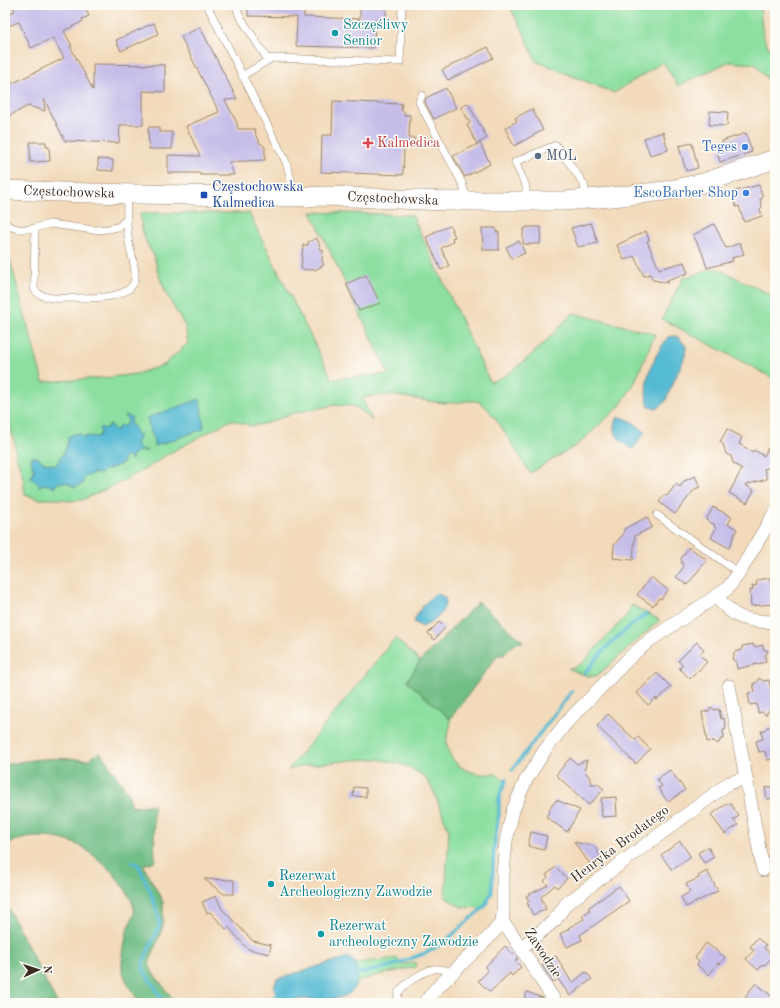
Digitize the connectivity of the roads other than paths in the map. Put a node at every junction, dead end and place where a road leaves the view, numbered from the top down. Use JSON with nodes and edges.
{"nodes":[{"id":1,"x":207,"y":5,"type":"edge"},
{"id":2,"x":236,"y":5,"type":"edge"},
{"id":3,"x":402,"y":5,"type":"edge"},
{"id":4,"x":268,"y":60,"type":"junction"},
{"id":5,"x":242,"y":76,"type":"junction"},
{"id":6,"x":422,"y":95,"type":"dead end"},
{"id":7,"x":775,"y":159,"type":"edge"},
{"id":8,"x":5,"y":190,"type":"edge"},
{"id":9,"x":126,"y":194,"type":"junction"},
{"id":10,"x":292,"y":197,"type":"junction"},
{"id":11,"x":586,"y":199,"type":"junction"},
{"id":12,"x":526,"y":201,"type":"junction"},
{"id":13,"x":468,"y":202,"type":"junction"},
{"id":14,"x":127,"y":219,"type":"junction"},
{"id":15,"x":5,"y":222,"type":"edge"},
{"id":16,"x":35,"y":228,"type":"junction"},
{"id":17,"x":775,"y":512,"type":"edge"},
{"id":18,"x":657,"y":516,"type":"dead end"},
{"id":19,"x":739,"y":573,"type":"junction"},
{"id":20,"x":716,"y":597,"type":"junction"},
{"id":21,"x":775,"y":621,"type":"edge"},
{"id":22,"x":729,"y":686,"type":"dead end"},
{"id":23,"x":746,"y":778,"type":"junction"},
{"id":24,"x":763,"y":870,"type":"dead end"},
{"id":25,"x":502,"y":922,"type":"junction"},
{"id":26,"x":520,"y":948,"type":"junction"},
{"id":27,"x":452,"y":972,"type":"junction"},
{"id":28,"x":398,"y":1003,"type":"edge"},
{"id":29,"x":425,"y":1003,"type":"edge"},
{"id":30,"x":556,"y":1003,"type":"edge"}],
"edges":[{"from":1,"to":5,"type":"lane"},
{"from":2,"to":4,"type":"lane"},
{"from":3,"to":4,"type":"lane"},
{"from":4,"to":5,"type":"lane"},
{"from":5,"to":10,"type":"lane"},
{"from":6,"to":13,"type":"lane"},
{"from":7,"to":11,"type":"main road","name":"Częstochowska"},
{"from":8,"to":9,"type":"main road","name":"Częstochowska"},
{"from":9,"to":10,"type":"main road","name":"Częstochowska"},
{"from":9,"to":14,"type":"lane"},
{"from":10,"to":13,"type":"main road","name":"Częstochowska"},
{"from":11,"to":12,"type":"main road","name":"Częstochowska"},
{"from":11,"to":12,"type":"lane"},
{"from":12,"to":13,"type":"main road","name":"Częstochowska"},
{"from":14,"to":16,"type":"lane"},
{"from":14,"to":16,"type":"lane"},
{"from":15,"to":16,"type":"lane"},
{"from":17,"to":19,"type":"street"},
{"from":18,"to":19,"type":"lane"},
{"from":19,"to":20,"type":"street"},
{"from":20,"to":21,"type":"street"},
{"from":20,"to":25,"type":"street"},
{"from":22,"to":23,"type":"street"},
{"from":23,"to":24,"type":"street"},
{"from":23,"to":26,"type":"street","name":"Henryka Brodatego"},
{"from":25,"to":26,"type":"street","name":"Zawodzie"},
{"from":25,"to":27,"type":"street"},
{"from":26,"to":30,"type":"street","name":"Zawodzie"},
{"from":27,"to":28,"type":"lane"},
{"from":27,"to":29,"type":"street"}]}
